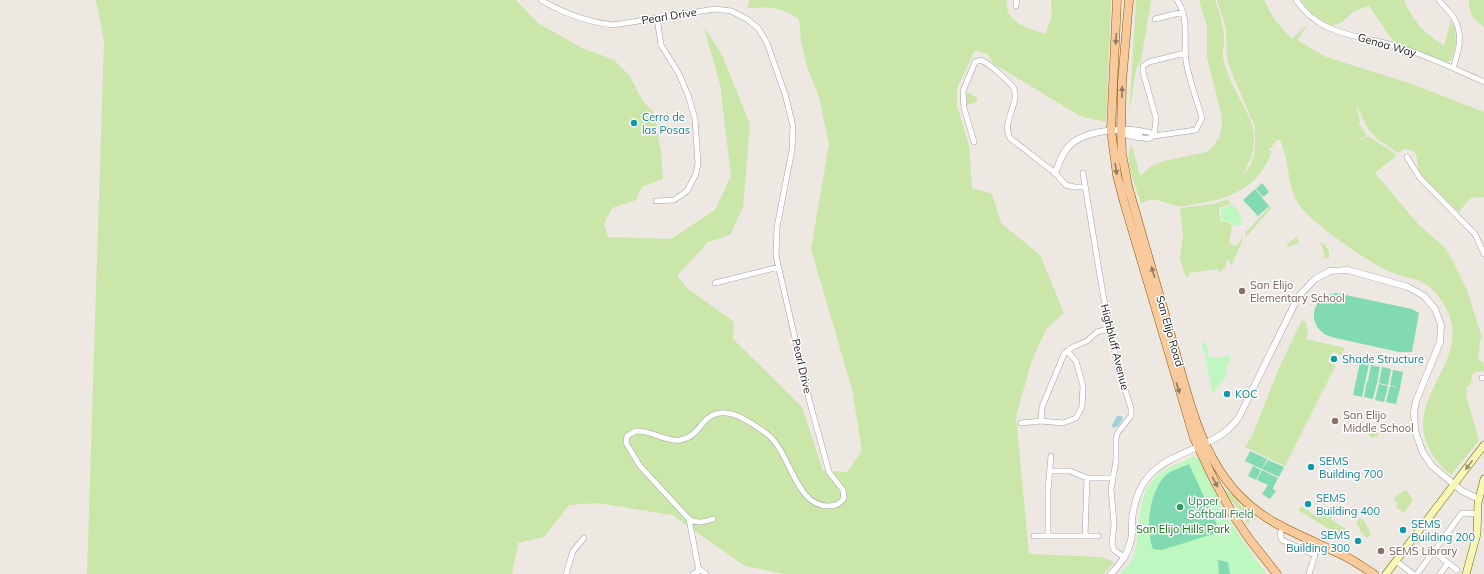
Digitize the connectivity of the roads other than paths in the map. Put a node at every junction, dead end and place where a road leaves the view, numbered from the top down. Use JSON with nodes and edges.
{"nodes":[{"id":1,"x":541,"y":0,"type":"edge"},
{"id":2,"x":1018,"y":0,"type":"edge"},
{"id":3,"x":1117,"y":0,"type":"edge"},
{"id":4,"x":1129,"y":0,"type":"edge"},
{"id":5,"x":1177,"y":0,"type":"edge"},
{"id":6,"x":1296,"y":0,"type":"edge"},
{"id":7,"x":1439,"y":0,"type":"edge"},
{"id":8,"x":1016,"y":6,"type":"dead end"},
{"id":9,"x":1182,"y":12,"type":"junction"},
{"id":10,"x":657,"y":18,"type":"junction"},
{"id":11,"x":1155,"y":19,"type":"dead end"},
{"id":12,"x":1185,"y":53,"type":"junction"},
{"id":13,"x":1454,"y":68,"type":"junction"},
{"id":14,"x":1484,"y":82,"type":"edge"},
{"id":15,"x":1111,"y":130,"type":"junction"},
{"id":16,"x":1121,"y":131,"type":"junction"},
{"id":17,"x":1140,"y":134,"type":"joint"},
{"id":18,"x":1154,"y":136,"type":"junction"},
{"id":19,"x":974,"y":142,"type":"dead end"},
{"id":20,"x":1407,"y":157,"type":"dead end"},
{"id":21,"x":1055,"y":173,"type":"junction"},
{"id":22,"x":1083,"y":173,"type":"dead end"},
{"id":23,"x":1084,"y":187,"type":"junction"},
{"id":24,"x":656,"y":201,"type":"dead end"},
{"id":25,"x":1484,"y":254,"type":"edge"},
{"id":26,"x":779,"y":267,"type":"junction"},
{"id":27,"x":715,"y":283,"type":"dead end"},
{"id":28,"x":1111,"y":328,"type":"junction"},
{"id":29,"x":1067,"y":351,"type":"junction"},
{"id":30,"x":1041,"y":421,"type":"junction"},
{"id":31,"x":1021,"y":423,"type":"dead end"},
{"id":32,"x":1202,"y":445,"type":"junction"},
{"id":33,"x":1484,"y":445,"type":"edge"},
{"id":34,"x":1051,"y":456,"type":"dead end"},
{"id":35,"x":1051,"y":471,"type":"junction"},
{"id":36,"x":1087,"y":478,"type":"junction"},
{"id":37,"x":1112,"y":478,"type":"junction"},
{"id":38,"x":1484,"y":479,"type":"edge"},
{"id":39,"x":1454,"y":484,"type":"junction"},
{"id":40,"x":1479,"y":499,"type":"junction"},
{"id":41,"x":1478,"y":514,"type":"junction"},
{"id":42,"x":689,"y":519,"type":"junction"},
{"id":43,"x":713,"y":519,"type":"dead end"},
{"id":44,"x":1282,"y":527,"type":"junction"},
{"id":45,"x":1048,"y":535,"type":"junction"},
{"id":46,"x":1034,"y":536,"type":"dead end"},
{"id":47,"x":1085,"y":536,"type":"junction"},
{"id":48,"x":1098,"y":536,"type":"dead end"},
{"id":49,"x":584,"y":538,"type":"dead end"},
{"id":50,"x":1433,"y":552,"type":"junction"},
{"id":51,"x":1125,"y":558,"type":"junction"},
{"id":52,"x":1396,"y":561,"type":"junction"},
{"id":53,"x":1448,"y":563,"type":"junction"},
{"id":54,"x":1457,"y":570,"type":"dead end"},
{"id":55,"x":699,"y":571,"type":"junction"},
{"id":56,"x":566,"y":574,"type":"edge"},
{"id":57,"x":693,"y":574,"type":"edge"},
{"id":58,"x":706,"y":574,"type":"edge"},
{"id":59,"x":1111,"y":574,"type":"edge"},
{"id":60,"x":1278,"y":574,"type":"edge"},
{"id":61,"x":1309,"y":574,"type":"edge"},
{"id":62,"x":1374,"y":574,"type":"edge"},
{"id":63,"x":1386,"y":574,"type":"edge"},
{"id":64,"x":1413,"y":574,"type":"edge"},
{"id":65,"x":1417,"y":574,"type":"edge"},
{"id":66,"x":1440,"y":574,"type":"edge"},
{"id":67,"x":1466,"y":574,"type":"edge"}],
"edges":[{"from":1,"to":10,"type":"street","name":"Pearl Drive"},
{"from":2,"to":8,"type":"street"},
{"from":3,"to":15,"type":"main road","name":"San Elijo Road","one_way":true},
{"from":16,"to":4,"type":"main road","name":"San Elijo Road","one_way":true},
{"from":5,"to":9,"type":"street"},
{"from":6,"to":13,"type":"street","name":"Genoa Way"},
{"from":7,"to":13,"type":"street"},
{"from":9,"to":11,"type":"street"},
{"from":9,"to":12,"type":"street"},
{"from":10,"to":24,"type":"street"},
{"from":10,"to":26,"type":"street","name":"Pearl Drive"},
{"from":12,"to":18,"type":"street"},
{"from":12,"to":18,"type":"street"},
{"from":13,"to":14,"type":"street","name":"Genoa Way"},
{"from":15,"to":16,"type":"street"},
{"from":15,"to":21,"type":"street"},
{"from":15,"to":32,"type":"main road","name":"San Elijo Road","one_way":true},
{"from":16,"to":17,"type":"street"},
{"from":32,"to":16,"type":"main road","name":"San Elijo Road","one_way":true},
{"from":17,"to":18,"type":"street"},
{"from":19,"to":21,"type":"street"},
{"from":20,"to":25,"type":"street"},
{"from":21,"to":23,"type":"street"},
{"from":22,"to":23,"type":"street","name":"Highbluff Avenue"},
{"from":23,"to":28,"type":"street","name":"Highbluff Avenue"},
{"from":26,"to":27,"type":"street"},
{"from":26,"to":42,"type":"street","name":"Pearl Drive"},
{"from":28,"to":29,"type":"street"},
{"from":28,"to":37,"type":"street","name":"Highbluff Avenue"},
{"from":29,"to":30,"type":"street"},
{"from":29,"to":30,"type":"street"},
{"from":30,"to":31,"type":"street"},
{"from":32,"to":39,"type":"street"},
{"from":32,"to":44,"type":"main road","name":"San Elijo Road"},
{"from":32,"to":51,"type":"street"},
{"from":32,"to":60,"type":"main road","name":"San Elijo Road","one_way":true},
{"from":33,"to":39,"type":"main road","one_way":true},
{"from":34,"to":35,"type":"street"},
{"from":35,"to":36,"type":"street"},
{"from":35,"to":45,"type":"street"},
{"from":36,"to":37,"type":"street"},
{"from":36,"to":47,"type":"street"},
{"from":37,"to":51,"type":"street","name":"Highbluff Avenue"},
{"from":38,"to":40,"type":"main road"},
{"from":39,"to":40,"type":"street"},
{"from":39,"to":52,"type":"main road"},
{"from":40,"to":41,"type":"main road"},
{"from":41,"to":50,"type":"street"},
{"from":41,"to":67,"type":"main road"},
{"from":42,"to":43,"type":"street"},
{"from":42,"to":55,"type":"street"},
{"from":44,"to":61,"type":"street"},
{"from":44,"to":62,"type":"main road","name":"San Elijo Road"},
{"from":45,"to":46,"type":"street"},
{"from":45,"to":47,"type":"street"},
{"from":47,"to":48,"type":"street"},
{"from":49,"to":56,"type":"street"},
{"from":50,"to":53,"type":"street"},
{"from":50,"to":65,"type":"street"},
{"from":51,"to":59,"type":"street"},
{"from":52,"to":63,"type":"main road"},
{"from":52,"to":64,"type":"street"},
{"from":53,"to":54,"type":"street"},
{"from":53,"to":66,"type":"street"},
{"from":55,"to":57,"type":"street"},
{"from":55,"to":58,"type":"street"}]}
